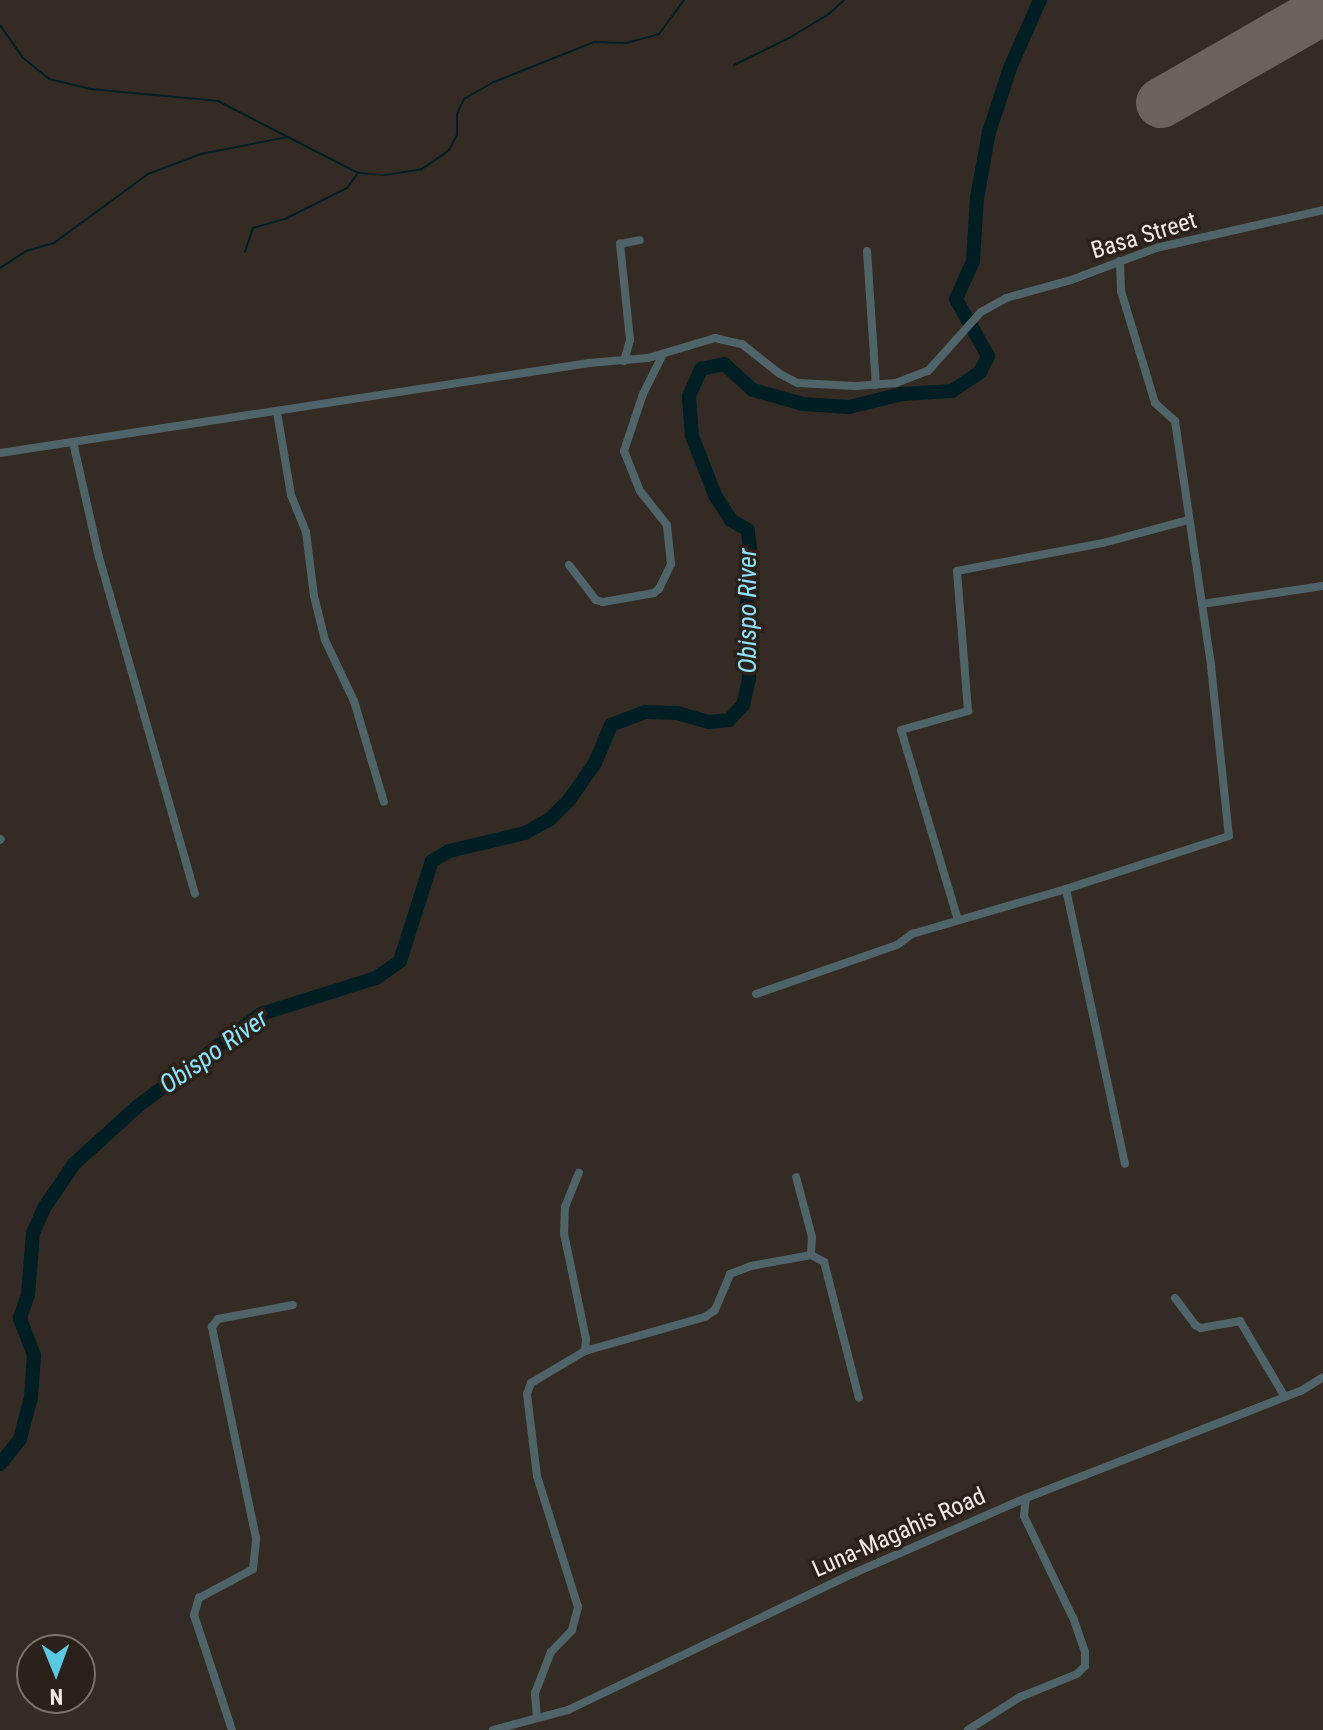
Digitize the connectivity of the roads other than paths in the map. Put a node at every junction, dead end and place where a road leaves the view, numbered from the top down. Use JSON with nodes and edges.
{"nodes":[{"id":1,"x":1323,"y":210,"type":"edge"},
{"id":2,"x":640,"y":240,"type":"dead end"},
{"id":3,"x":867,"y":251,"type":"dead end"},
{"id":4,"x":1120,"y":261,"type":"junction"},
{"id":5,"x":663,"y":354,"type":"junction"},
{"id":6,"x":624,"y":361,"type":"junction"},
{"id":7,"x":876,"y":385,"type":"junction"},
{"id":8,"x":277,"y":412,"type":"junction"},
{"id":9,"x":73,"y":442,"type":"junction"},
{"id":10,"x":0,"y":453,"type":"edge"},
{"id":11,"x":1189,"y":520,"type":"junction"},
{"id":12,"x":569,"y":565,"type":"dead end"},
{"id":13,"x":1323,"y":586,"type":"edge"},
{"id":14,"x":1202,"y":604,"type":"junction"},
{"id":15,"x":384,"y":802,"type":"dead end"},
{"id":16,"x":1066,"y":889,"type":"junction"},
{"id":17,"x":195,"y":894,"type":"dead end"},
{"id":18,"x":958,"y":920,"type":"junction"},
{"id":19,"x":756,"y":994,"type":"dead end"},
{"id":20,"x":1125,"y":1164,"type":"dead end"},
{"id":21,"x":579,"y":1173,"type":"dead end"},
{"id":22,"x":796,"y":1177,"type":"dead end"},
{"id":23,"x":811,"y":1255,"type":"junction"},
{"id":24,"x":1175,"y":1298,"type":"dead end"},
{"id":25,"x":293,"y":1305,"type":"dead end"},
{"id":26,"x":585,"y":1351,"type":"junction"},
{"id":27,"x":1323,"y":1377,"type":"edge"},
{"id":28,"x":1285,"y":1397,"type":"junction"},
{"id":29,"x":859,"y":1398,"type":"dead end"},
{"id":30,"x":1026,"y":1498,"type":"junction"},
{"id":31,"x":537,"y":1718,"type":"junction"},
{"id":32,"x":232,"y":1730,"type":"edge"},
{"id":33,"x":493,"y":1730,"type":"edge"},
{"id":34,"x":968,"y":1730,"type":"edge"}],
"edges":[{"from":1,"to":4,"type":"street","name":"Basa Street"},
{"from":2,"to":6,"type":"street"},
{"from":3,"to":7,"type":"street"},
{"from":4,"to":7,"type":"street","name":"Basa Street"},
{"from":4,"to":11,"type":"street"},
{"from":5,"to":6,"type":"street"},
{"from":5,"to":7,"type":"street"},
{"from":5,"to":12,"type":"street"},
{"from":6,"to":8,"type":"street"},
{"from":8,"to":9,"type":"street"},
{"from":8,"to":15,"type":"street"},
{"from":9,"to":10,"type":"street"},
{"from":9,"to":17,"type":"street"},
{"from":11,"to":14,"type":"street"},
{"from":11,"to":18,"type":"street"},
{"from":13,"to":14,"type":"street"},
{"from":14,"to":16,"type":"street"},
{"from":16,"to":18,"type":"street"},
{"from":16,"to":20,"type":"street"},
{"from":18,"to":19,"type":"street"},
{"from":21,"to":26,"type":"street"},
{"from":22,"to":23,"type":"street"},
{"from":23,"to":26,"type":"street"},
{"from":23,"to":29,"type":"street"},
{"from":24,"to":28,"type":"street"},
{"from":25,"to":32,"type":"street"},
{"from":26,"to":31,"type":"street"},
{"from":27,"to":28,"type":"street","name":"Luna-Magahis Road"},
{"from":28,"to":30,"type":"street","name":"Luna-Magahis Road"},
{"from":30,"to":31,"type":"street","name":"Luna-Magahis Road"},
{"from":30,"to":34,"type":"street"},
{"from":31,"to":33,"type":"street","name":"Luna-Magahis Road"}]}
